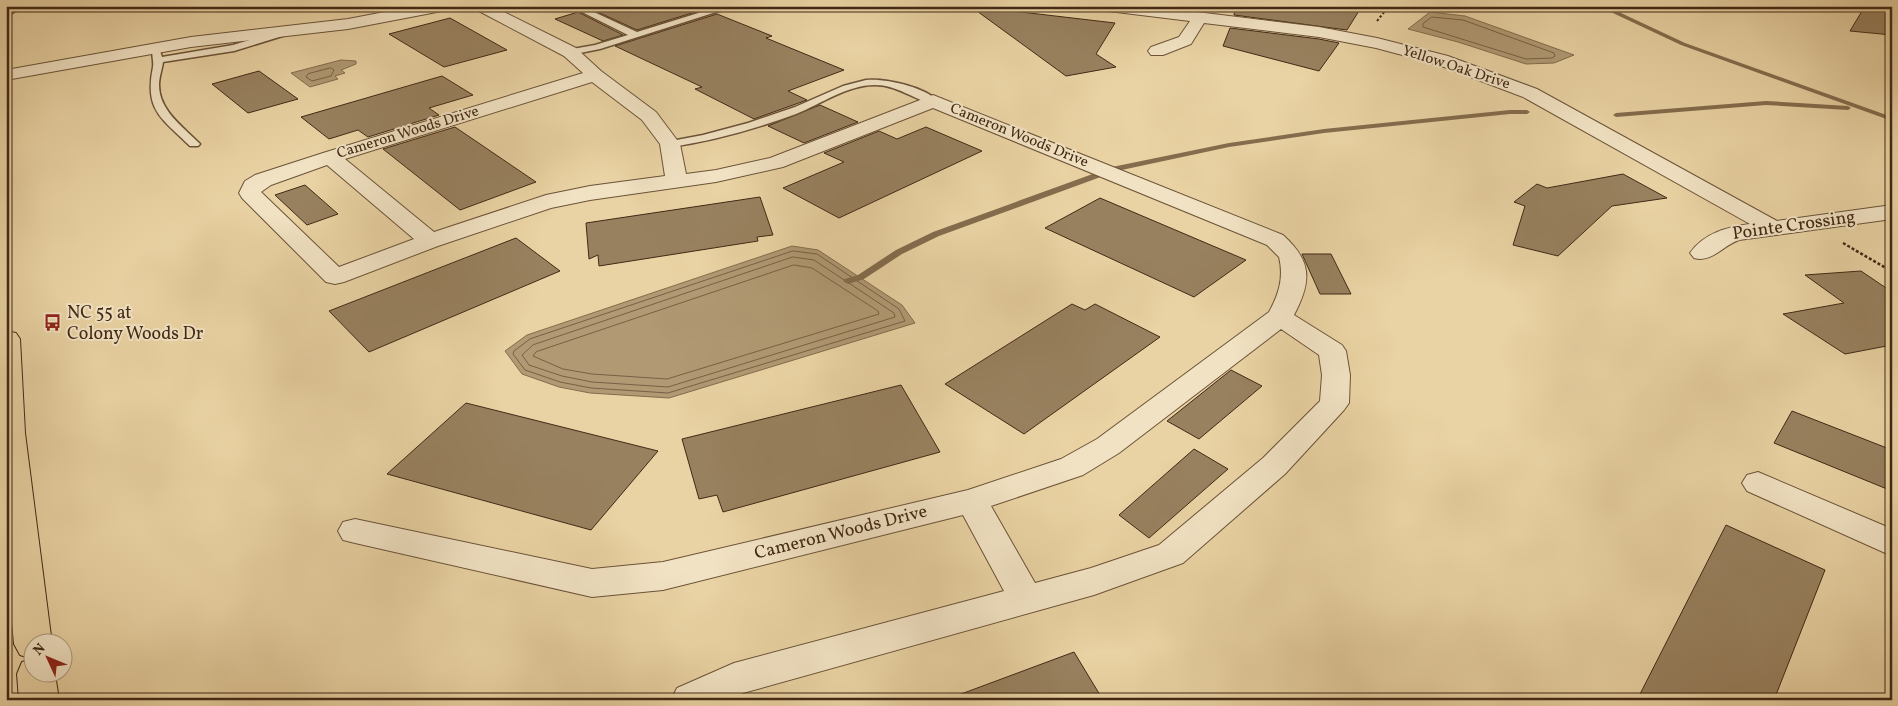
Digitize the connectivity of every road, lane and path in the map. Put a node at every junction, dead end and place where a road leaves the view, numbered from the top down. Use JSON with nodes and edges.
{"nodes":[{"id":1,"x":19,"y":6,"type":"edge"},
{"id":2,"x":442,"y":6,"type":"edge"},
{"id":3,"x":480,"y":6,"type":"edge"},
{"id":4,"x":574,"y":6,"type":"edge"},
{"id":5,"x":731,"y":6,"type":"edge"},
{"id":6,"x":1108,"y":6,"type":"edge"},
{"id":7,"x":6,"y":14,"type":"edge"},
{"id":8,"x":1200,"y":17,"type":"junction"},
{"id":9,"x":636,"y":35,"type":"junction"},
{"id":10,"x":1157,"y":51,"type":"dead end"},
{"id":11,"x":570,"y":52,"type":"junction"},
{"id":12,"x":157,"y":55,"type":"junction"},
{"id":13,"x":6,"y":75,"type":"edge"},
{"id":14,"x":595,"y":75,"type":"junction"},
{"id":15,"x":933,"y":101,"type":"junction"},
{"id":16,"x":194,"y":144,"type":"dead end"},
{"id":17,"x":670,"y":144,"type":"junction"},
{"id":18,"x":330,"y":157,"type":"junction"},
{"id":19,"x":677,"y":181,"type":"junction"},
{"id":20,"x":1892,"y":212,"type":"edge"},
{"id":21,"x":1772,"y":228,"type":"junction"},
{"id":22,"x":1839,"y":240,"type":"dead end"},
{"id":23,"x":430,"y":241,"type":"junction"},
{"id":24,"x":1702,"y":253,"type":"dead end"},
{"id":25,"x":1892,"y":272,"type":"edge"},
{"id":26,"x":1280,"y":317,"type":"junction"},
{"id":27,"x":6,"y":339,"type":"edge"},
{"id":28,"x":8,"y":433,"type":"edge"},
{"id":29,"x":1758,"y":483,"type":"dead end"},
{"id":30,"x":972,"y":501,"type":"junction"},
{"id":31,"x":356,"y":531,"type":"dead end"},
{"id":32,"x":1892,"y":542,"type":"edge"},
{"id":33,"x":1026,"y":599,"type":"junction"},
{"id":34,"x":32,"y":634,"type":"edge"},
{"id":35,"x":37,"y":684,"type":"edge"},
{"id":36,"x":39,"y":700,"type":"edge"},
{"id":37,"x":691,"y":700,"type":"edge"}],
"edges":[{"from":1,"to":7,"type":"lane"},
{"from":2,"to":12,"type":"street"},
{"from":3,"to":11,"type":"street"},
{"from":4,"to":9,"type":"lane"},
{"from":5,"to":9,"type":"lane"},
{"from":6,"to":8,"type":"street","name":"Yellow Oak Drive"},
{"from":8,"to":10,"type":"street"},
{"from":8,"to":21,"type":"street","name":"Yellow Oak Drive"},
{"from":9,"to":11,"type":"lane"},
{"from":11,"to":14,"type":"street"},
{"from":12,"to":13,"type":"street"},
{"from":12,"to":16,"type":"lane"},
{"from":14,"to":17,"type":"street"},
{"from":14,"to":18,"type":"street","name":"Cameron Woods Drive"},
{"from":15,"to":17,"type":"lane"},
{"from":15,"to":19,"type":"street","name":"Cameron Woods Drive"},
{"from":15,"to":26,"type":"street","name":"Cameron Woods Drive"},
{"from":17,"to":19,"type":"street"},
{"from":18,"to":23,"type":"street","name":"Cameron Woods Drive"},
{"from":18,"to":23,"type":"street"},
{"from":19,"to":23,"type":"street","name":"Cameron Woods Drive"},
{"from":20,"to":21,"type":"street","name":"Pointe Crossing"},
{"from":21,"to":24,"type":"street","name":"Pointe Crossing"},
{"from":22,"to":25,"type":"path"},
{"from":26,"to":30,"type":"street","name":"Cameron Woods Drive"},
{"from":26,"to":33,"type":"street"},
{"from":27,"to":28,"type":"main road"},
{"from":28,"to":34,"type":"main road"},
{"from":29,"to":32,"type":"street"},
{"from":30,"to":31,"type":"street","name":"Cameron Woods Drive"},
{"from":30,"to":33,"type":"street"},
{"from":33,"to":37,"type":"street"},
{"from":35,"to":36,"type":"main road"}]}
